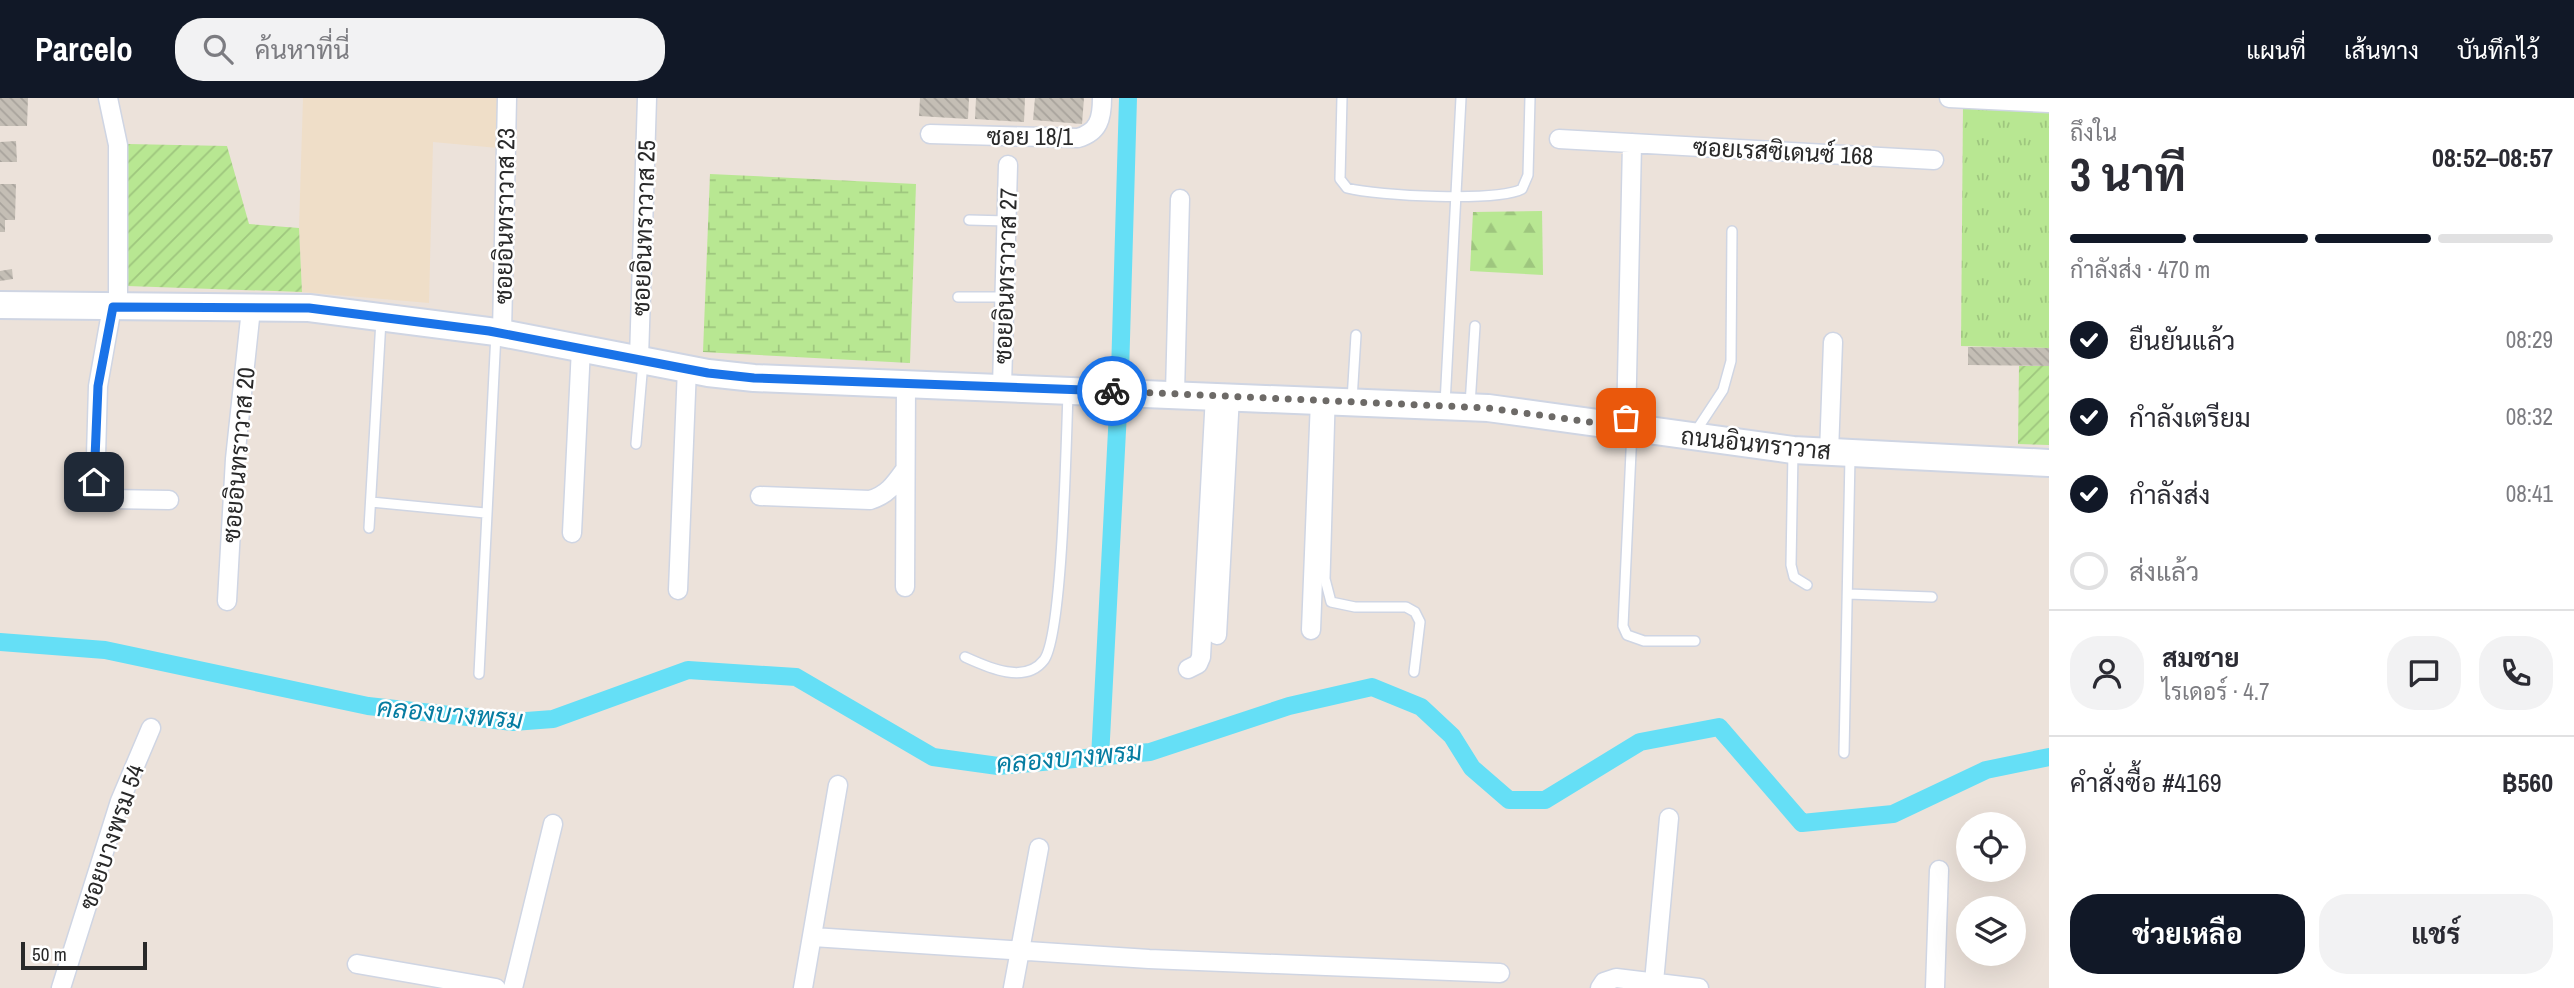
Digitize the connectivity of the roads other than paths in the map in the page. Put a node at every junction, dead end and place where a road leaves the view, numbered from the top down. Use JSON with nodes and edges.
{"nodes":[{"id":1,"x":108,"y":98,"type":"edge"},
{"id":2,"x":506,"y":98,"type":"edge"},
{"id":3,"x":647,"y":98,"type":"edge"},
{"id":4,"x":1102,"y":98,"type":"edge"},
{"id":5,"x":1342,"y":98,"type":"edge"},
{"id":6,"x":1461,"y":98,"type":"edge"},
{"id":7,"x":1530,"y":98,"type":"edge"},
{"id":8,"x":1949,"y":98,"type":"edge"},
{"id":9,"x":2049,"y":103,"type":"edge"},
{"id":10,"x":930,"y":134,"type":"dead end"},
{"id":11,"x":1559,"y":139,"type":"dead end"},
{"id":12,"x":1632,"y":143,"type":"junction"},
{"id":13,"x":1934,"y":160,"type":"dead end"},
{"id":14,"x":1009,"y":166,"type":"dead end"},
{"id":15,"x":1456,"y":195,"type":"junction"},
{"id":16,"x":1180,"y":199,"type":"dead end"},
{"id":17,"x":970,"y":220,"type":"dead end"},
{"id":18,"x":1007,"y":221,"type":"junction"},
{"id":19,"x":1732,"y":231,"type":"dead end"},
{"id":20,"x":958,"y":297,"type":"dead end"},
{"id":21,"x":1005,"y":297,"type":"junction"},
{"id":22,"x":0,"y":305,"type":"edge"},
{"id":23,"x":115,"y":307,"type":"junction"},
{"id":24,"x":251,"y":309,"type":"junction"},
{"id":25,"x":381,"y":317,"type":"junction"},
{"id":26,"x":1475,"y":326,"type":"dead end"},
{"id":27,"x":499,"y":333,"type":"junction"},
{"id":28,"x":1356,"y":335,"type":"dead end"},
{"id":29,"x":1833,"y":342,"type":"dead end"},
{"id":30,"x":581,"y":348,"type":"junction"},
{"id":31,"x":641,"y":359,"type":"junction"},
{"id":32,"x":687,"y":368,"type":"junction"},
{"id":33,"x":906,"y":384,"type":"junction"},
{"id":34,"x":1002,"y":387,"type":"junction"},
{"id":35,"x":1068,"y":389,"type":"junction"},
{"id":36,"x":1175,"y":393,"type":"junction"},
{"id":37,"x":1223,"y":396,"type":"junction"},
{"id":38,"x":1334,"y":401,"type":"junction"},
{"id":39,"x":1457,"y":406,"type":"junction"},
{"id":40,"x":1629,"y":428,"type":"junction"},
{"id":41,"x":1692,"y":438,"type":"junction"},
{"id":42,"x":636,"y":444,"type":"dead end"},
{"id":43,"x":1793,"y":450,"type":"junction"},
{"id":44,"x":1840,"y":452,"type":"junction"},
{"id":45,"x":2049,"y":463,"type":"edge"},
{"id":46,"x":904,"y":471,"type":"junction"},
{"id":47,"x":760,"y":496,"type":"dead end"},
{"id":48,"x":169,"y":500,"type":"dead end"},
{"id":49,"x":371,"y":502,"type":"junction"},
{"id":50,"x":485,"y":513,"type":"junction"},
{"id":51,"x":369,"y":528,"type":"dead end"},
{"id":52,"x":572,"y":533,"type":"dead end"},
{"id":53,"x":1808,"y":585,"type":"dead end"},
{"id":54,"x":905,"y":587,"type":"dead end"},
{"id":55,"x":678,"y":590,"type":"dead end"},
{"id":56,"x":1848,"y":594,"type":"junction"},
{"id":57,"x":1932,"y":597,"type":"dead end"},
{"id":58,"x":227,"y":601,"type":"dead end"},
{"id":59,"x":1311,"y":630,"type":"dead end"},
{"id":60,"x":1217,"y":635,"type":"dead end"},
{"id":61,"x":1695,"y":641,"type":"dead end"},
{"id":62,"x":965,"y":657,"type":"dead end"},
{"id":63,"x":1188,"y":669,"type":"dead end"},
{"id":64,"x":1414,"y":673,"type":"dead end"},
{"id":65,"x":478,"y":674,"type":"dead end"},
{"id":66,"x":151,"y":728,"type":"dead end"},
{"id":67,"x":1844,"y":752,"type":"dead end"},
{"id":68,"x":838,"y":785,"type":"dead end"},
{"id":69,"x":1669,"y":818,"type":"dead end"},
{"id":70,"x":553,"y":824,"type":"dead end"},
{"id":71,"x":1039,"y":848,"type":"dead end"},
{"id":72,"x":1939,"y":870,"type":"dead end"},
{"id":73,"x":813,"y":937,"type":"junction"},
{"id":74,"x":1019,"y":949,"type":"junction"},
{"id":75,"x":357,"y":964,"type":"dead end"},
{"id":76,"x":1500,"y":973,"type":"dead end"},
{"id":77,"x":1654,"y":982,"type":"junction"},
{"id":78,"x":61,"y":988,"type":"edge"},
{"id":79,"x":496,"y":988,"type":"edge"},
{"id":80,"x":513,"y":988,"type":"edge"},
{"id":81,"x":803,"y":988,"type":"edge"},
{"id":82,"x":1013,"y":988,"type":"edge"},
{"id":83,"x":1600,"y":988,"type":"edge"},
{"id":84,"x":1699,"y":988,"type":"edge"},
{"id":85,"x":1935,"y":988,"type":"edge"}],
"edges":[{"from":1,"to":23,"type":"street"},
{"from":2,"to":27,"type":"street","name":"ซอยอินทราวาส 23"},
{"from":3,"to":31,"type":"street","name":"ซอยอินทราวาส 25"},
{"from":4,"to":10,"type":"street","name":"ซอย 18/1"},
{"from":5,"to":15,"type":"lane"},
{"from":6,"to":15,"type":"lane"},
{"from":7,"to":15,"type":"lane"},
{"from":8,"to":9,"type":"street"},
{"from":11,"to":12,"type":"street","name":"ซอยเรสซิเดนซ์ 168"},
{"from":12,"to":13,"type":"street","name":"ซอยเรสซิเดนซ์ 168"},
{"from":12,"to":40,"type":"street"},
{"from":14,"to":18,"type":"street","name":"ซอยอินทราวาส 27"},
{"from":15,"to":39,"type":"lane"},
{"from":16,"to":36,"type":"street"},
{"from":17,"to":18,"type":"lane"},
{"from":18,"to":21,"type":"street","name":"ซอยอินทราวาส 27"},
{"from":19,"to":41,"type":"lane"},
{"from":20,"to":21,"type":"lane"},
{"from":21,"to":34,"type":"street","name":"ซอยอินทราวาส 27"},
{"from":22,"to":23,"type":"street","name":"ถนนอินทราวาส"},
{"from":23,"to":24,"type":"street","name":"ถนนอินทราวาส"},
{"from":23,"to":48,"type":"street"},
{"from":24,"to":25,"type":"street","name":"ถนนอินทราวาส"},
{"from":24,"to":58,"type":"street","name":"ซอยอินทราวาส 20"},
{"from":25,"to":27,"type":"street","name":"ถนนอินทราวาส"},
{"from":25,"to":49,"type":"lane"},
{"from":26,"to":39,"type":"lane"},
{"from":27,"to":30,"type":"street","name":"ถนนอินทราวาส"},
{"from":27,"to":50,"type":"lane"},
{"from":28,"to":38,"type":"lane"},
{"from":29,"to":44,"type":"street"},
{"from":30,"to":31,"type":"street","name":"ถนนอินทราวาส"},
{"from":30,"to":52,"type":"street"},
{"from":31,"to":32,"type":"street","name":"ถนนอินทราวาส"},
{"from":31,"to":42,"type":"lane"},
{"from":32,"to":33,"type":"street","name":"ถนนอินทราวาส"},
{"from":32,"to":55,"type":"street"},
{"from":33,"to":34,"type":"street","name":"ถนนอินทราวาส"},
{"from":33,"to":46,"type":"street"},
{"from":34,"to":35,"type":"street","name":"ถนนอินทราวาส"},
{"from":35,"to":36,"type":"street","name":"ถนนอินทราวาส"},
{"from":35,"to":62,"type":"lane"},
{"from":36,"to":37,"type":"street","name":"ถนนอินทราวาส"},
{"from":37,"to":38,"type":"street","name":"ถนนอินทราวาส"},
{"from":37,"to":60,"type":"street"},
{"from":37,"to":63,"type":"street"},
{"from":38,"to":39,"type":"street","name":"ถนนอินทราวาส"},
{"from":38,"to":59,"type":"street"},
{"from":38,"to":64,"type":"lane"},
{"from":39,"to":40,"type":"street","name":"ถนนอินทราวาส"},
{"from":40,"to":41,"type":"street","name":"ถนนอินทราวาส"},
{"from":40,"to":61,"type":"lane"},
{"from":41,"to":43,"type":"street","name":"ถนนอินทราวาส"},
{"from":43,"to":44,"type":"street","name":"ถนนอินทราวาส"},
{"from":43,"to":53,"type":"lane"},
{"from":44,"to":45,"type":"street","name":"ถนนอินทราวาส"},
{"from":44,"to":56,"type":"lane"},
{"from":46,"to":47,"type":"street"},
{"from":46,"to":54,"type":"street"},
{"from":49,"to":50,"type":"lane"},
{"from":49,"to":51,"type":"lane"},
{"from":50,"to":65,"type":"lane"},
{"from":56,"to":57,"type":"lane"},
{"from":56,"to":67,"type":"lane"},
{"from":66,"to":78,"type":"street","name":"ซอยบางพรม 54"},
{"from":68,"to":73,"type":"street"},
{"from":69,"to":77,"type":"street"},
{"from":70,"to":80,"type":"street"},
{"from":71,"to":74,"type":"street"},
{"from":72,"to":85,"type":"street"},
{"from":73,"to":74,"type":"street"},
{"from":73,"to":81,"type":"street"},
{"from":74,"to":76,"type":"street"},
{"from":74,"to":82,"type":"street"},
{"from":75,"to":79,"type":"street"},
{"from":77,"to":83,"type":"street"},
{"from":77,"to":84,"type":"street"}]}
